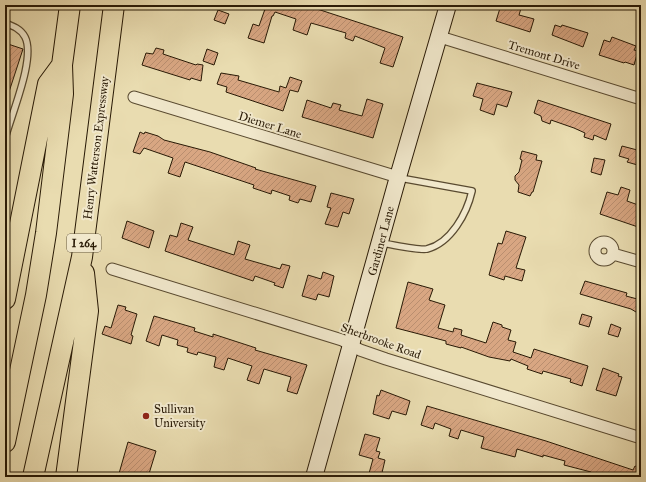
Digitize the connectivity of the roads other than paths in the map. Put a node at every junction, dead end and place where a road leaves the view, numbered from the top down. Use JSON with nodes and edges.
{"nodes":[{"id":1,"x":70,"y":5,"type":"edge"},
{"id":2,"x":114,"y":5,"type":"edge"},
{"id":3,"x":444,"y":6,"type":"edge"},
{"id":4,"x":5,"y":23,"type":"edge"},
{"id":5,"x":440,"y":37,"type":"junction"},
{"id":6,"x":62,"y":65,"type":"junction"},
{"id":7,"x":134,"y":97,"type":"dead end"},
{"id":8,"x":641,"y":99,"type":"edge"},
{"id":9,"x":5,"y":139,"type":"edge"},
{"id":10,"x":398,"y":177,"type":"junction"},
{"id":11,"x":380,"y":243,"type":"junction"},
{"id":12,"x":613,"y":254,"type":"dead end"},
{"id":13,"x":82,"y":257,"type":"junction"},
{"id":14,"x":641,"y":262,"type":"edge"},
{"id":15,"x":112,"y":269,"type":"dead end"},
{"id":16,"x":5,"y":299,"type":"edge"},
{"id":17,"x":352,"y":345,"type":"junction"},
{"id":18,"x":641,"y":438,"type":"edge"},
{"id":19,"x":5,"y":442,"type":"edge"},
{"id":20,"x":33,"y":477,"type":"edge"},
{"id":21,"x":66,"y":477,"type":"edge"},
{"id":22,"x":314,"y":477,"type":"edge"}],
"edges":[{"from":1,"to":6,"type":"highway"},
{"from":2,"to":13,"type":"highway","name":"Henry Watterson Expressway","number":"I 264"},
{"from":3,"to":5,"type":"main road","name":"Gardiner Lane"},
{"from":4,"to":9,"type":"lane"},
{"from":5,"to":8,"type":"street","name":"Tremont Drive"},
{"from":5,"to":10,"type":"main road","name":"Gardiner Lane"},
{"from":6,"to":16,"type":"highway"},
{"from":6,"to":19,"type":"highway"},
{"from":7,"to":10,"type":"street","name":"Diemer Lane"},
{"from":10,"to":11,"type":"main road","name":"Gardiner Lane"},
{"from":10,"to":11,"type":"lane"},
{"from":11,"to":17,"type":"main road","name":"Gardiner Lane"},
{"from":12,"to":14,"type":"street"},
{"from":13,"to":20,"type":"highway","name":"Henry Watterson Expressway","number":"I 264"},
{"from":13,"to":21,"type":"highway"},
{"from":15,"to":17,"type":"street","name":"Sherbrooke Road"},
{"from":17,"to":18,"type":"street","name":"Sherbrooke Road"},
{"from":17,"to":22,"type":"main road","name":"Gardiner Lane"}]}
